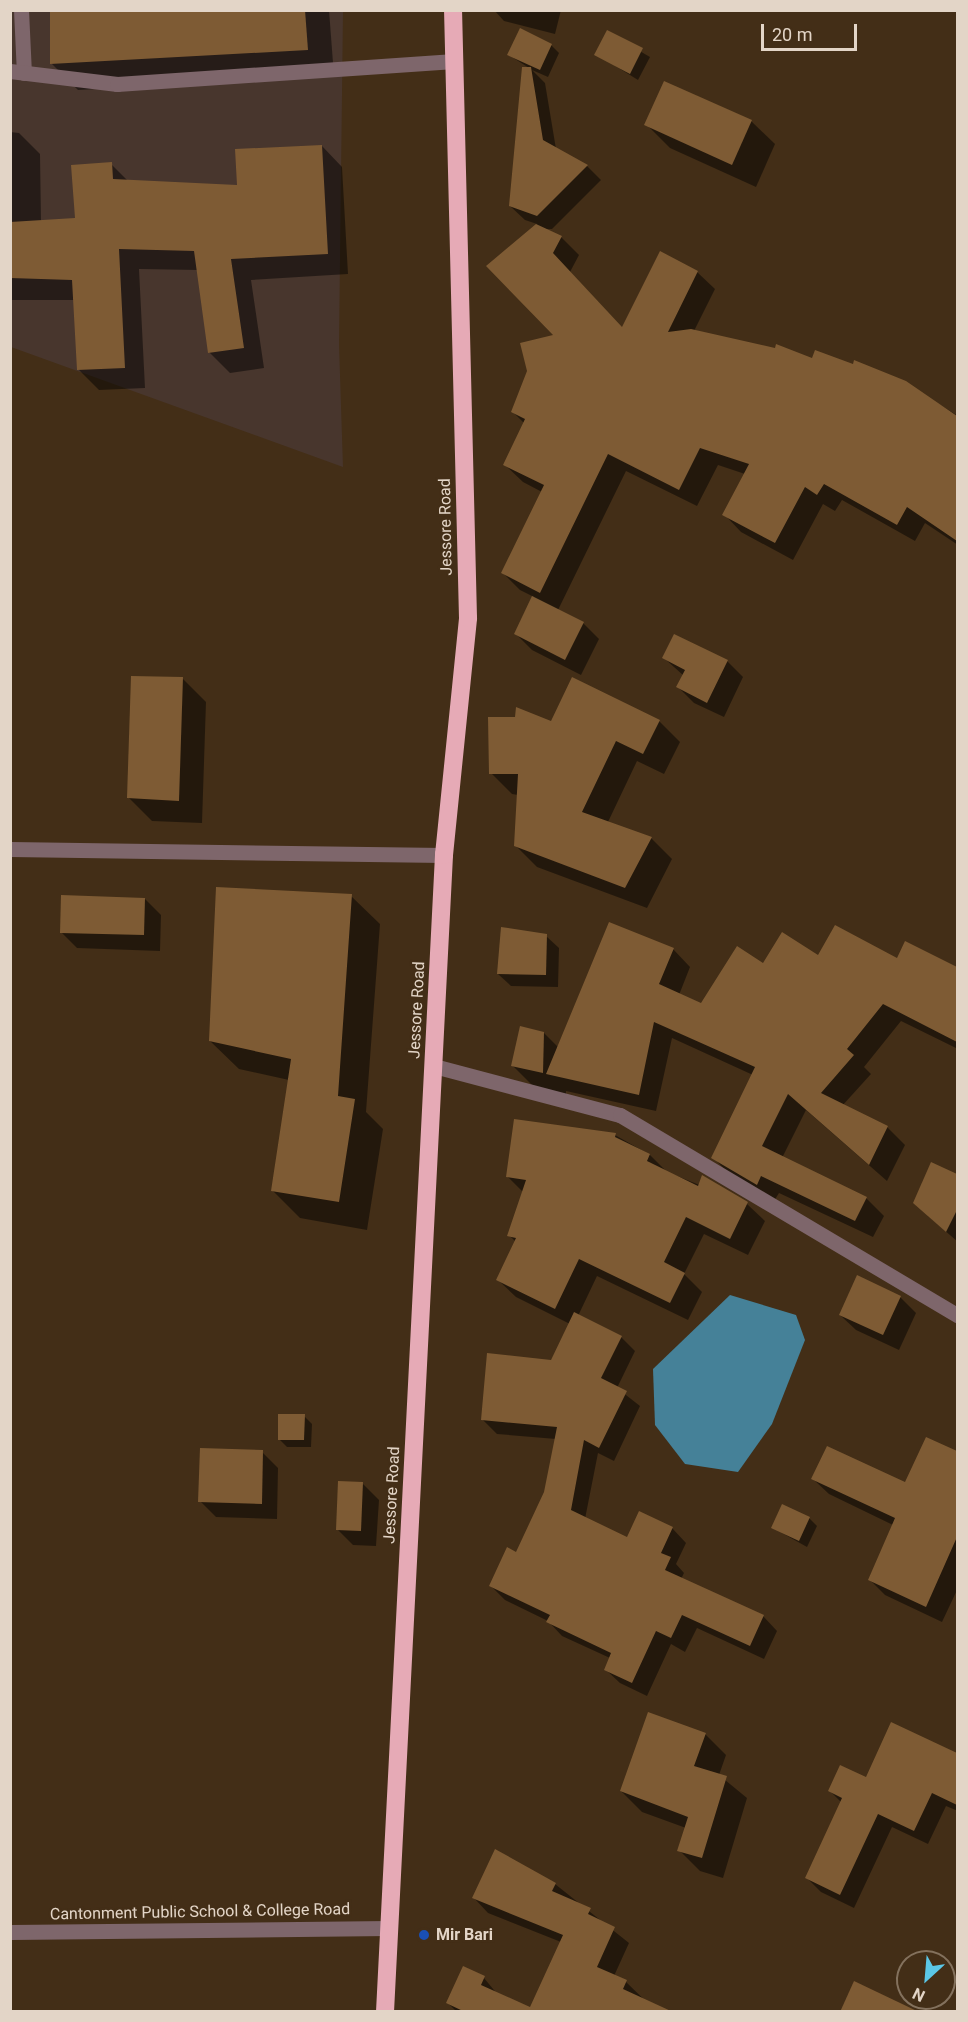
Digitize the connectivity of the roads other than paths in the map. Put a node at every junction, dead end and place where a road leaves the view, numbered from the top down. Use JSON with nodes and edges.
{"nodes":[{"id":1,"x":21,"y":10,"type":"edge"},
{"id":2,"x":453,"y":10,"type":"edge"},
{"id":3,"x":454,"y":61,"type":"junction"},
{"id":4,"x":17,"y":72,"type":"edge"},
{"id":5,"x":10,"y":849,"type":"edge"},
{"id":6,"x":444,"y":855,"type":"junction"},
{"id":7,"x":434,"y":1066,"type":"junction"},
{"id":8,"x":957,"y":1316,"type":"edge"},
{"id":9,"x":389,"y":1928,"type":"junction"},
{"id":10,"x":10,"y":1932,"type":"edge"},
{"id":11,"x":385,"y":2012,"type":"edge"}],
"edges":[{"from":1,"to":4,"type":"street"},
{"from":2,"to":3,"type":"highway","name":"Jessore Road"},
{"from":3,"to":4,"type":"street"},
{"from":3,"to":6,"type":"highway","name":"Jessore Road"},
{"from":5,"to":6,"type":"street"},
{"from":6,"to":7,"type":"highway","name":"Jessore Road"},
{"from":7,"to":8,"type":"street"},
{"from":7,"to":9,"type":"highway","name":"Jessore Road"},
{"from":9,"to":10,"type":"street","name":"Cantonment Public School & College Road"},
{"from":9,"to":11,"type":"highway","name":"Jessore Road"}]}
